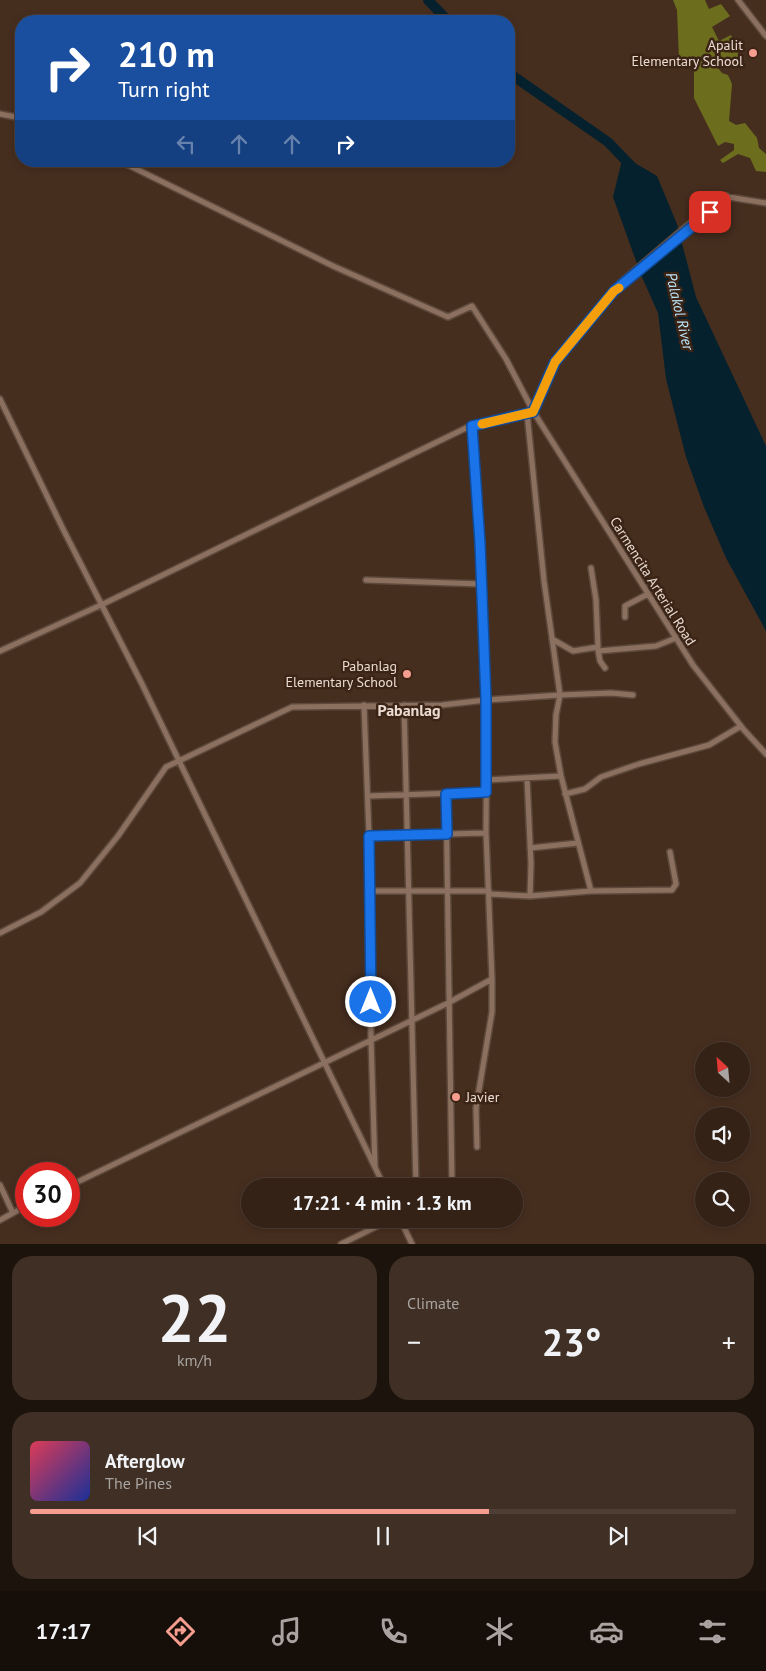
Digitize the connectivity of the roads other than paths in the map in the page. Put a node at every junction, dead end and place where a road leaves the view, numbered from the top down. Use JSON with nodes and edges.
{"nodes":[{"id":1,"x":738,"y":0,"type":"edge"},
{"id":2,"x":766,"y":36,"type":"edge"},
{"id":3,"x":0,"y":114,"type":"edge"},
{"id":4,"x":15,"y":117,"type":"edge"},
{"id":5,"x":132,"y":167,"type":"edge"},
{"id":6,"x":766,"y":203,"type":"edge"},
{"id":7,"x":0,"y":399,"type":"edge"},
{"id":8,"x":533,"y":412,"type":"junction"},
{"id":9,"x":526,"y":413,"type":"junction"},
{"id":10,"x":472,"y":426,"type":"junction"},
{"id":11,"x":591,"y":568,"type":"dead end"},
{"id":12,"x":366,"y":580,"type":"dead end"},
{"id":13,"x":482,"y":584,"type":"junction"},
{"id":14,"x":648,"y":594,"type":"junction"},
{"id":15,"x":101,"y":605,"type":"junction"},
{"id":16,"x":625,"y":617,"type":"dead end"},
{"id":17,"x":676,"y":638,"type":"junction"},
{"id":18,"x":552,"y":639,"type":"junction"},
{"id":19,"x":598,"y":649,"type":"junction"},
{"id":20,"x":0,"y":651,"type":"edge"},
{"id":21,"x":606,"y":668,"type":"dead end"},
{"id":22,"x":560,"y":695,"type":"junction"},
{"id":23,"x":633,"y":695,"type":"dead end"},
{"id":24,"x":486,"y":700,"type":"junction"},
{"id":25,"x":364,"y":705,"type":"junction"},
{"id":26,"x":404,"y":705,"type":"junction"},
{"id":27,"x":741,"y":726,"type":"junction"},
{"id":28,"x":766,"y":754,"type":"edge"},
{"id":29,"x":179,"y":761,"type":"junction"},
{"id":30,"x":561,"y":776,"type":"junction"},
{"id":31,"x":527,"y":778,"type":"junction"},
{"id":32,"x":486,"y":780,"type":"junction"},
{"id":33,"x":486,"y":792,"type":"junction"},
{"id":34,"x":446,"y":794,"type":"junction"},
{"id":35,"x":566,"y":794,"type":"junction"},
{"id":36,"x":406,"y":795,"type":"junction"},
{"id":37,"x":368,"y":796,"type":"junction"},
{"id":38,"x":486,"y":833,"type":"junction"},
{"id":39,"x":447,"y":834,"type":"junction"},
{"id":40,"x":407,"y":835,"type":"junction"},
{"id":41,"x":369,"y":836,"type":"junction"},
{"id":42,"x":578,"y":843,"type":"junction"},
{"id":43,"x":530,"y":848,"type":"junction"},
{"id":44,"x":670,"y":852,"type":"dead end"},
{"id":45,"x":370,"y":891,"type":"junction"},
{"id":46,"x":408,"y":891,"type":"junction"},
{"id":47,"x":591,"y":891,"type":"junction"},
{"id":48,"x":447,"y":892,"type":"junction"},
{"id":49,"x":489,"y":893,"type":"junction"},
{"id":50,"x":530,"y":896,"type":"junction"},
{"id":51,"x":0,"y":933,"type":"edge"},
{"id":52,"x":492,"y":979,"type":"junction"},
{"id":53,"x":448,"y":1003,"type":"junction"},
{"id":54,"x":411,"y":1020,"type":"junction"},
{"id":55,"x":371,"y":1039,"type":"junction"},
{"id":56,"x":324,"y":1061,"type":"junction"},
{"id":57,"x":478,"y":1147,"type":"dead end"},
{"id":58,"x":375,"y":1168,"type":"junction"},
{"id":59,"x":380,"y":1178,"type":"edge"},
{"id":60,"x":416,"y":1178,"type":"edge"},
{"id":61,"x":452,"y":1178,"type":"edge"},
{"id":62,"x":80,"y":1181,"type":"edge"},
{"id":63,"x":0,"y":1185,"type":"edge"},
{"id":64,"x":13,"y":1213,"type":"joint"},
{"id":65,"x":0,"y":1220,"type":"edge"},
{"id":66,"x":373,"y":1228,"type":"edge"},
{"id":67,"x":404,"y":1228,"type":"edge"},
{"id":68,"x":340,"y":1244,"type":"edge"},
{"id":69,"x":412,"y":1244,"type":"edge"}],
"edges":[{"from":1,"to":2,"type":"street"},
{"from":3,"to":4,"type":"street"},
{"from":5,"to":8,"type":"street","name":"Carmencita Arterial Road"},
{"from":6,"to":8,"type":"street"},
{"from":7,"to":15,"type":"street"},
{"from":8,"to":9,"type":"street"},
{"from":8,"to":14,"type":"street","name":"Carmencita Arterial Road"},
{"from":9,"to":10,"type":"street"},
{"from":9,"to":18,"type":"street"},
{"from":10,"to":13,"type":"street"},
{"from":10,"to":15,"type":"street"},
{"from":11,"to":19,"type":"street"},
{"from":12,"to":13,"type":"street"},
{"from":13,"to":24,"type":"street"},
{"from":14,"to":16,"type":"street"},
{"from":14,"to":17,"type":"street","name":"Carmencita Arterial Road"},
{"from":15,"to":20,"type":"street"},
{"from":15,"to":29,"type":"street"},
{"from":17,"to":19,"type":"street"},
{"from":17,"to":27,"type":"street","name":"Carmencita Arterial Road"},
{"from":18,"to":19,"type":"street"},
{"from":18,"to":22,"type":"street"},
{"from":19,"to":21,"type":"street"},
{"from":22,"to":23,"type":"street"},
{"from":22,"to":24,"type":"street"},
{"from":22,"to":30,"type":"street"},
{"from":24,"to":26,"type":"street"},
{"from":24,"to":32,"type":"street"},
{"from":25,"to":26,"type":"street"},
{"from":25,"to":29,"type":"street"},
{"from":25,"to":37,"type":"street"},
{"from":26,"to":36,"type":"street"},
{"from":27,"to":28,"type":"street","name":"Carmencita Arterial Road"},
{"from":27,"to":35,"type":"street"},
{"from":29,"to":51,"type":"street"},
{"from":29,"to":56,"type":"street"},
{"from":30,"to":31,"type":"street"},
{"from":30,"to":35,"type":"street"},
{"from":31,"to":32,"type":"street"},
{"from":31,"to":43,"type":"street"},
{"from":32,"to":33,"type":"street"},
{"from":33,"to":34,"type":"street"},
{"from":33,"to":38,"type":"street"},
{"from":34,"to":36,"type":"street"},
{"from":34,"to":39,"type":"street"},
{"from":35,"to":42,"type":"street"},
{"from":36,"to":37,"type":"street"},
{"from":36,"to":40,"type":"street"},
{"from":37,"to":41,"type":"street"},
{"from":38,"to":39,"type":"street"},
{"from":38,"to":49,"type":"street"},
{"from":39,"to":40,"type":"street"},
{"from":39,"to":48,"type":"street"},
{"from":40,"to":41,"type":"street"},
{"from":40,"to":46,"type":"street"},
{"from":41,"to":45,"type":"street"},
{"from":42,"to":43,"type":"street"},
{"from":42,"to":47,"type":"street"},
{"from":43,"to":50,"type":"street"},
{"from":44,"to":47,"type":"street"},
{"from":45,"to":46,"type":"street"},
{"from":45,"to":55,"type":"street"},
{"from":46,"to":48,"type":"street"},
{"from":46,"to":54,"type":"street"},
{"from":47,"to":50,"type":"street"},
{"from":48,"to":49,"type":"street"},
{"from":48,"to":53,"type":"street"},
{"from":49,"to":50,"type":"street"},
{"from":49,"to":52,"type":"street"},
{"from":52,"to":53,"type":"street"},
{"from":52,"to":57,"type":"street"},
{"from":53,"to":54,"type":"street"},
{"from":53,"to":61,"type":"street"},
{"from":54,"to":55,"type":"street"},
{"from":54,"to":60,"type":"street"},
{"from":55,"to":56,"type":"street"},
{"from":55,"to":58,"type":"street"},
{"from":56,"to":58,"type":"street"},
{"from":56,"to":62,"type":"street"},
{"from":58,"to":59,"type":"street"},
{"from":63,"to":64,"type":"street"},
{"from":64,"to":65,"type":"street"},
{"from":66,"to":68,"type":"street"},
{"from":67,"to":69,"type":"street"}]}
